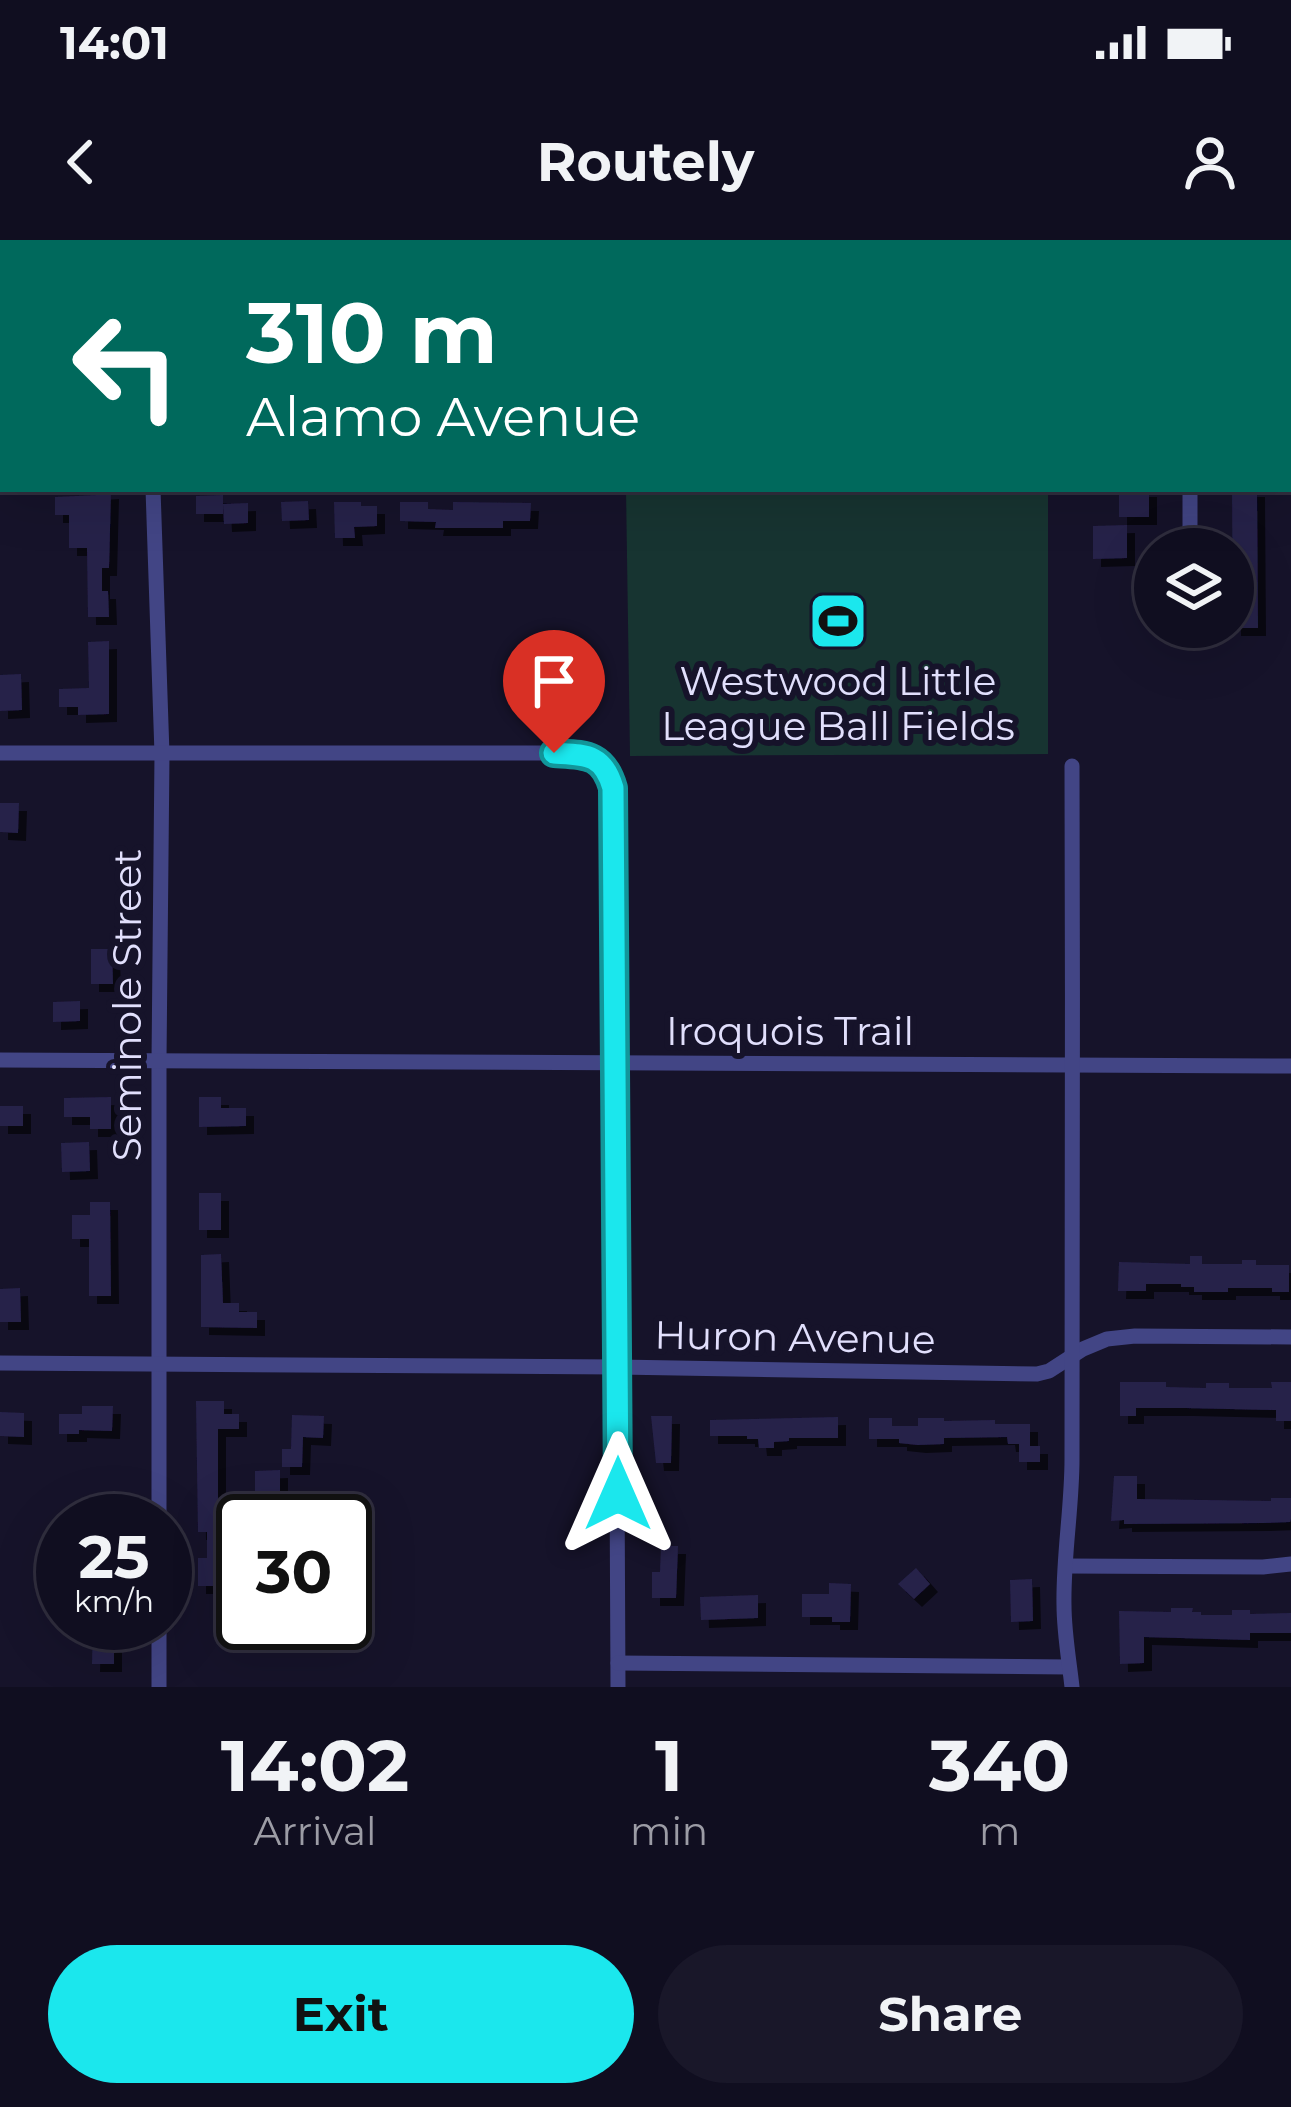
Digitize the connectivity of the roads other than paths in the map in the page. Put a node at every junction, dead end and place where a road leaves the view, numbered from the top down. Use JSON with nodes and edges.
{"nodes":[{"id":1,"x":153,"y":492,"type":"edge"},
{"id":2,"x":1190,"y":492,"type":"edge"},
{"id":3,"x":1190,"y":528,"type":"edge"},
{"id":4,"x":0,"y":753,"type":"edge"},
{"id":5,"x":162,"y":754,"type":"junction"},
{"id":6,"x":1072,"y":766,"type":"dead end"},
{"id":7,"x":0,"y":1060,"type":"edge"},
{"id":8,"x":158,"y":1060,"type":"junction"},
{"id":9,"x":615,"y":1063,"type":"junction"},
{"id":10,"x":1074,"y":1065,"type":"junction"},
{"id":11,"x":1291,"y":1066,"type":"edge"},
{"id":12,"x":1291,"y":1337,"type":"edge"},
{"id":13,"x":1070,"y":1358,"type":"junction"},
{"id":14,"x":0,"y":1363,"type":"edge"},
{"id":15,"x":159,"y":1364,"type":"junction"},
{"id":16,"x":618,"y":1367,"type":"junction"},
{"id":17,"x":159,"y":1494,"type":"edge"},
{"id":18,"x":1291,"y":1564,"type":"edge"},
{"id":19,"x":1067,"y":1566,"type":"junction"},
{"id":20,"x":159,"y":1650,"type":"edge"},
{"id":21,"x":618,"y":1663,"type":"junction"},
{"id":22,"x":1070,"y":1667,"type":"junction"},
{"id":23,"x":159,"y":1687,"type":"edge"},
{"id":24,"x":618,"y":1687,"type":"edge"},
{"id":25,"x":1072,"y":1687,"type":"edge"}],
"edges":[{"from":1,"to":5,"type":"street","name":"Seminole Street"},
{"from":2,"to":3,"type":"street"},
{"from":4,"to":5,"type":"street"},
{"from":5,"to":8,"type":"street","name":"Seminole Street"},
{"from":5,"to":9,"type":"street"},
{"from":6,"to":10,"type":"street"},
{"from":7,"to":8,"type":"street","name":"Iroquois Trail"},
{"from":8,"to":9,"type":"street","name":"Iroquois Trail"},
{"from":8,"to":15,"type":"street","name":"Seminole Street"},
{"from":9,"to":10,"type":"street","name":"Iroquois Trail"},
{"from":9,"to":16,"type":"street"},
{"from":10,"to":11,"type":"street","name":"Iroquois Trail"},
{"from":10,"to":13,"type":"street"},
{"from":12,"to":13,"type":"street","name":"Huron Avenue"},
{"from":13,"to":16,"type":"street","name":"Huron Avenue"},
{"from":13,"to":19,"type":"street"},
{"from":14,"to":15,"type":"street","name":"Huron Avenue"},
{"from":15,"to":16,"type":"street","name":"Huron Avenue"},
{"from":15,"to":17,"type":"street","name":"Seminole Street"},
{"from":16,"to":21,"type":"street"},
{"from":18,"to":19,"type":"street"},
{"from":19,"to":22,"type":"street"},
{"from":20,"to":23,"type":"street"},
{"from":21,"to":22,"type":"street"},
{"from":21,"to":24,"type":"street"},
{"from":22,"to":25,"type":"street"}]}
